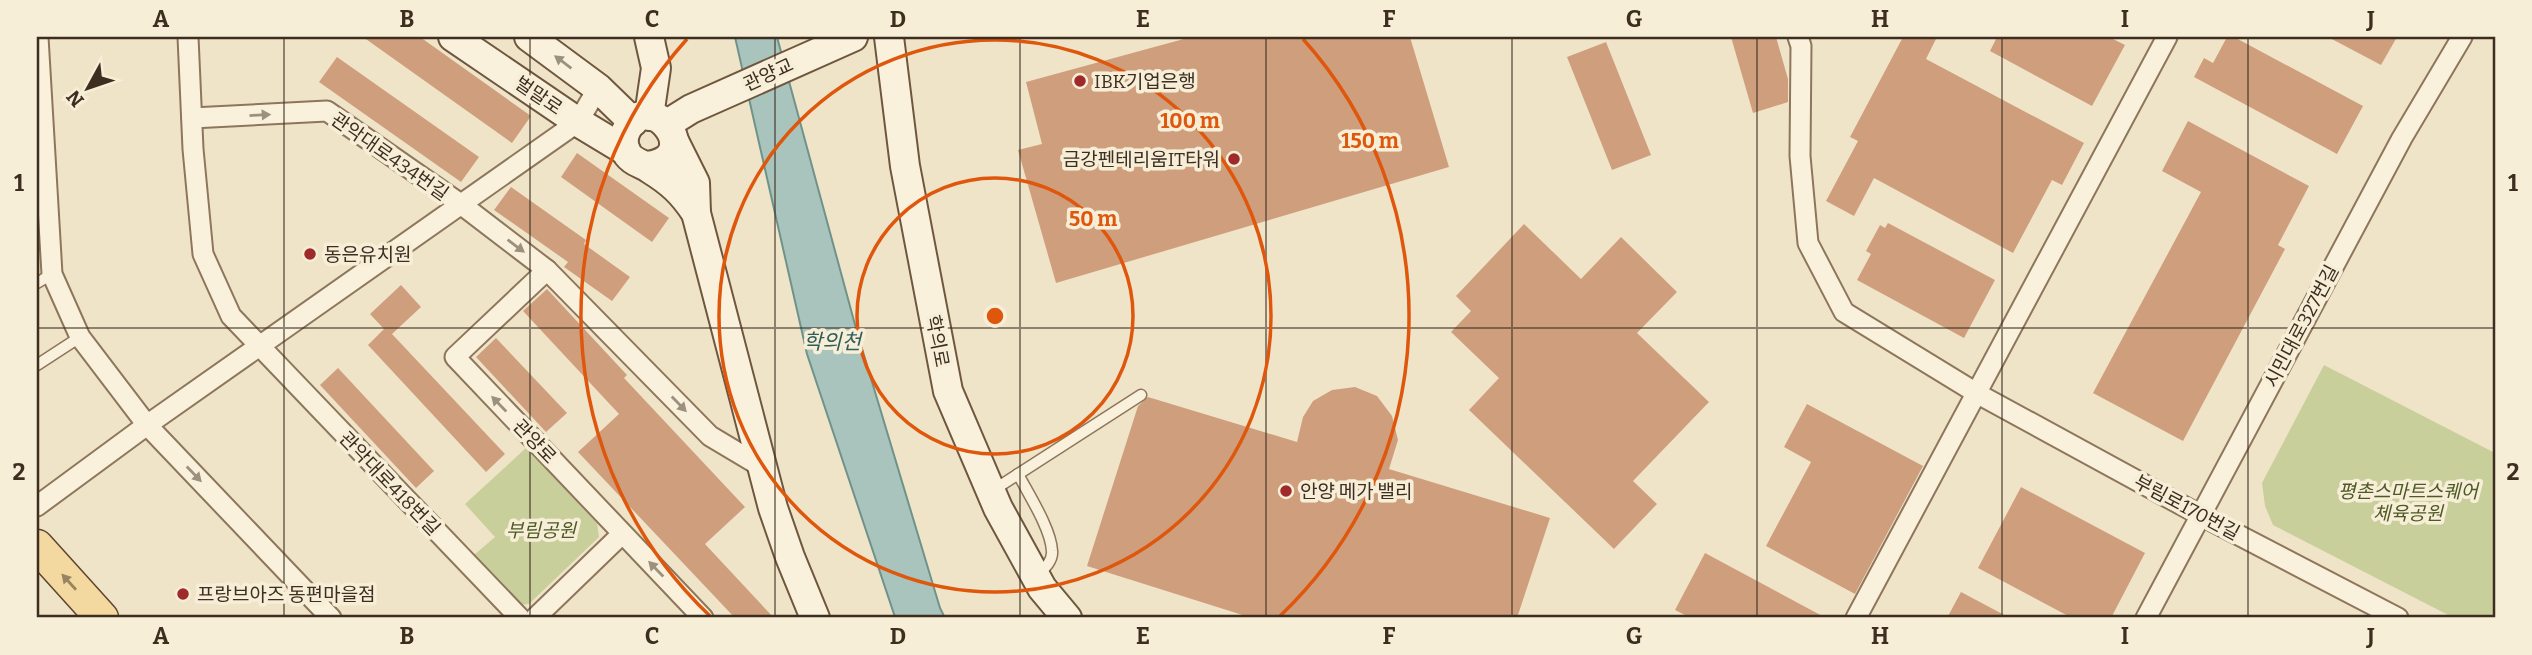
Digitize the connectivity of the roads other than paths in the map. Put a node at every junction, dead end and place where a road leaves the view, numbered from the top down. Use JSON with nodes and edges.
{"nodes":[{"id":1,"x":38,"y":37,"type":"edge"},
{"id":2,"x":188,"y":37,"type":"edge"},
{"id":3,"x":453,"y":37,"type":"edge"},
{"id":4,"x":529,"y":37,"type":"edge"},
{"id":5,"x":649,"y":37,"type":"edge"},
{"id":6,"x":889,"y":37,"type":"edge"},
{"id":7,"x":1798,"y":37,"type":"edge"},
{"id":8,"x":2167,"y":37,"type":"edge"},
{"id":9,"x":2462,"y":37,"type":"edge"},
{"id":10,"x":848,"y":38,"type":"edge"},
{"id":11,"x":598,"y":88,"type":"junction"},
{"id":12,"x":192,"y":118,"type":"junction"},
{"id":13,"x":578,"y":122,"type":"junction"},
{"id":14,"x":655,"y":126,"type":"junction"},
{"id":15,"x":636,"y":159,"type":"junction"},
{"id":16,"x":462,"y":205,"type":"junction"},
{"id":17,"x":696,"y":213,"type":"junction"},
{"id":18,"x":547,"y":270,"type":"junction"},
{"id":19,"x":45,"y":278,"type":"edge"},
{"id":20,"x":80,"y":337,"type":"junction"},
{"id":21,"x":259,"y":347,"type":"junction"},
{"id":22,"x":37,"y":365,"type":"edge"},
{"id":23,"x":1978,"y":394,"type":"junction"},
{"id":24,"x":1142,"y":395,"type":"dead end"},
{"id":25,"x":147,"y":425,"type":"junction"},
{"id":26,"x":762,"y":467,"type":"junction"},
{"id":27,"x":1018,"y":474,"type":"junction"},
{"id":28,"x":991,"y":491,"type":"junction"},
{"id":29,"x":37,"y":506,"type":"edge"},
{"id":30,"x":2200,"y":515,"type":"junction"},
{"id":31,"x":622,"y":534,"type":"junction"},
{"id":32,"x":37,"y":546,"type":"edge"},
{"id":33,"x":1035,"y":576,"type":"junction"},
{"id":34,"x":102,"y":618,"type":"edge"},
{"id":35,"x":331,"y":618,"type":"edge"},
{"id":36,"x":520,"y":618,"type":"edge"},
{"id":37,"x":535,"y":618,"type":"edge"},
{"id":38,"x":703,"y":618,"type":"edge"},
{"id":39,"x":815,"y":618,"type":"edge"},
{"id":40,"x":1067,"y":618,"type":"edge"},
{"id":41,"x":1856,"y":618,"type":"edge"},
{"id":42,"x":2146,"y":618,"type":"edge"},
{"id":43,"x":2398,"y":618,"type":"edge"}],
"edges":[{"from":1,"to":19,"type":"street"},
{"from":2,"to":12,"type":"street"},
{"from":3,"to":13,"type":"street","name":"벌말로"},
{"from":11,"to":4,"type":"street","name":"벌말로","one_way":true},
{"from":5,"to":14,"type":"street"},
{"from":6,"to":28,"type":"street","name":"학의로"},
{"from":7,"to":23,"type":"street","name":"부림로170번길"},
{"from":8,"to":23,"type":"street"},
{"from":9,"to":30,"type":"street","name":"시민대로327번길"},
{"from":10,"to":14,"type":"street","name":"관양교"},
{"from":11,"to":13,"type":"street","name":"관악대로434번길"},
{"from":11,"to":14,"type":"street","name":"벌말로"},
{"from":12,"to":16,"type":"street","name":"관악대로434번길","one_way":true},
{"from":12,"to":21,"type":"street"},
{"from":13,"to":15,"type":"street","name":"벌말로"},
{"from":13,"to":16,"type":"street","name":"관악대로434번길"},
{"from":14,"to":15,"type":"street"},
{"from":14,"to":15,"type":"street"},
{"from":14,"to":17,"type":"street"},
{"from":15,"to":17,"type":"street","name":"벌말로"},
{"from":16,"to":18,"type":"street","one_way":true},
{"from":16,"to":21,"type":"street","name":"관악대로434번길"},
{"from":17,"to":26,"type":"street"},
{"from":18,"to":26,"type":"street","one_way":true},
{"from":31,"to":18,"type":"street","name":"관양로","one_way":true},
{"from":19,"to":20,"type":"street"},
{"from":20,"to":22,"type":"lane"},
{"from":20,"to":25,"type":"street"},
{"from":21,"to":25,"type":"street","name":"관악대로434번길"},
{"from":21,"to":36,"type":"street","name":"관악대로418번길"},
{"from":23,"to":30,"type":"street","name":"부림로170번길"},
{"from":23,"to":41,"type":"street"},
{"from":24,"to":27,"type":"lane"},
{"from":25,"to":29,"type":"street","name":"관악대로434번길"},
{"from":25,"to":35,"type":"street","one_way":true},
{"from":26,"to":39,"type":"street"},
{"from":27,"to":28,"type":"lane"},
{"from":27,"to":33,"type":"lane"},
{"from":28,"to":33,"type":"street","name":"학의로"},
{"from":30,"to":42,"type":"street","name":"시민대로327번길"},
{"from":30,"to":43,"type":"street","name":"부림로170번길"},
{"from":31,"to":37,"type":"street"},
{"from":38,"to":31,"type":"street","name":"관양로","one_way":true},
{"from":34,"to":32,"type":"main road","one_way":true},
{"from":33,"to":40,"type":"street","name":"학의로"}]}
